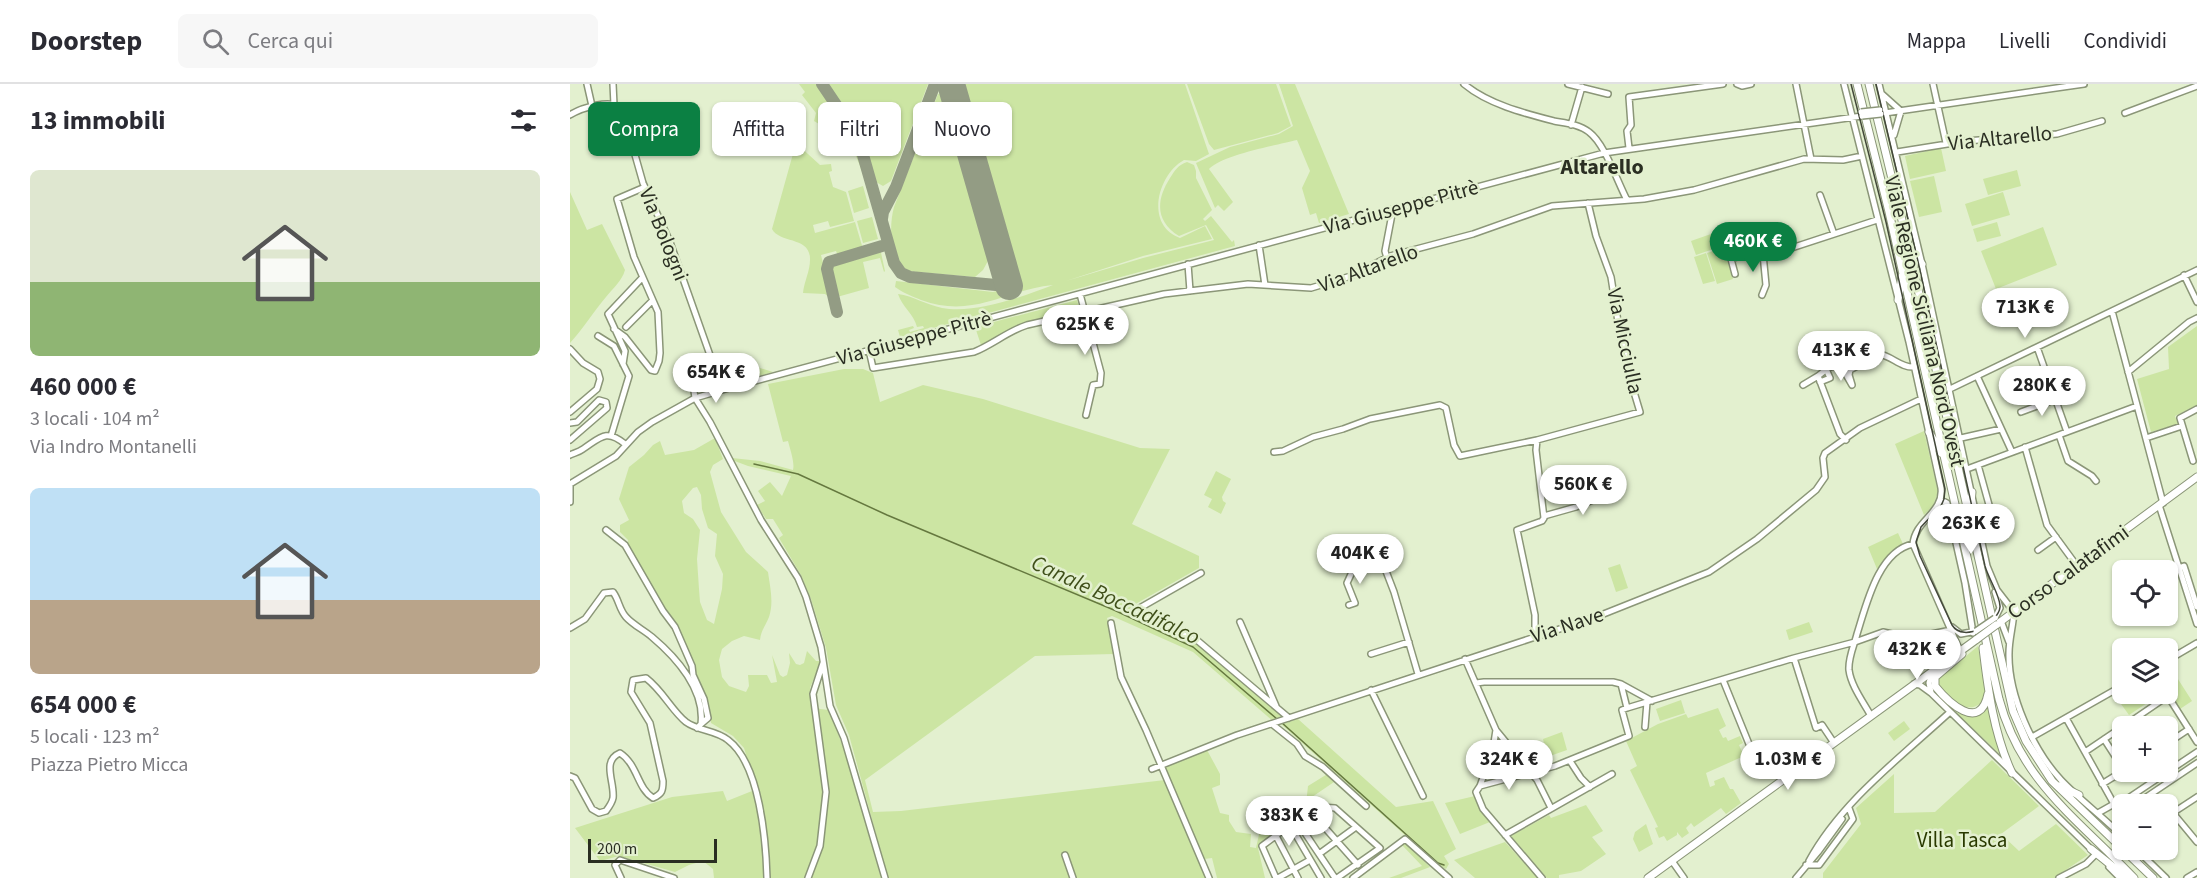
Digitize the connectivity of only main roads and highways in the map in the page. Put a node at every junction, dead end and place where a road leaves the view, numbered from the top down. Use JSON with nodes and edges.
{"nodes":[{"id":1,"x":1857,"y":84,"type":"edge"},
{"id":2,"x":1869,"y":84,"type":"edge"},
{"id":3,"x":1908,"y":245,"type":"junction"},
{"id":4,"x":1922,"y":264,"type":"road end"},
{"id":5,"x":1902,"y":270,"type":"junction"},
{"id":6,"x":1898,"y":300,"type":"road end"},
{"id":7,"x":1929,"y":432,"type":"road end"},
{"id":8,"x":1944,"y":458,"type":"junction"},
{"id":9,"x":2197,"y":477,"type":"edge"},
{"id":10,"x":1972,"y":492,"type":"road end"},
{"id":11,"x":1973,"y":518,"type":"junction"},
{"id":12,"x":1978,"y":610,"type":"junction"},
{"id":13,"x":1997,"y":623,"type":"junction"},
{"id":14,"x":1975,"y":634,"type":"junction"},
{"id":15,"x":1988,"y":689,"type":"junction"},
{"id":16,"x":2012,"y":773,"type":"road end"},
{"id":17,"x":2052,"y":781,"type":"junction"},
{"id":18,"x":2079,"y":795,"type":"road end"},
{"id":19,"x":2094,"y":852,"type":"road end"},
{"id":20,"x":1648,"y":878,"type":"edge"},
{"id":21,"x":2127,"y":878,"type":"edge"},
{"id":22,"x":2134,"y":878,"type":"edge"},
{"id":23,"x":2153,"y":878,"type":"edge"}],
"edges":[{"from":1,"to":5,"type":"main road","name":"Viale Regione Siciliana Nord Ovest"},
{"from":2,"to":3,"type":"main road","name":"Viale Regione Siciliana Nord Ovest"},
{"from":3,"to":4,"type":"main road"},
{"from":3,"to":11,"type":"main road","name":"Viale Regione Siciliana Nord Ovest"},
{"from":5,"to":6,"type":"main road"},
{"from":5,"to":8,"type":"main road","name":"Viale Regione Siciliana Nord Ovest"},
{"from":7,"to":8,"type":"main road"},
{"from":8,"to":12,"type":"main road","name":"Viale Regione Siciliana Nord Ovest"},
{"from":9,"to":13,"type":"main road","name":"Corso Calatafimi"},
{"from":10,"to":11,"type":"main road"},
{"from":11,"to":13,"type":"main road","name":"Viale Regione Siciliana Nord Ovest"},
{"from":12,"to":15,"type":"main road"},
{"from":12,"to":22,"type":"main road"},
{"from":13,"to":14,"type":"main road","name":"Corso Calatafimi","bridge":true},
{"from":13,"to":17,"type":"main road","name":"Viale Regione Siciliana Nord Ovest"},
{"from":14,"to":15,"type":"main road"},
{"from":14,"to":20,"type":"main road","name":"Corso Calatafimi"},
{"from":15,"to":16,"type":"main road"},
{"from":17,"to":18,"type":"main road"},
{"from":17,"to":23,"type":"main road","name":"Viale Regione Siciliana Nord Ovest"},
{"from":19,"to":21,"type":"main road"}]}
